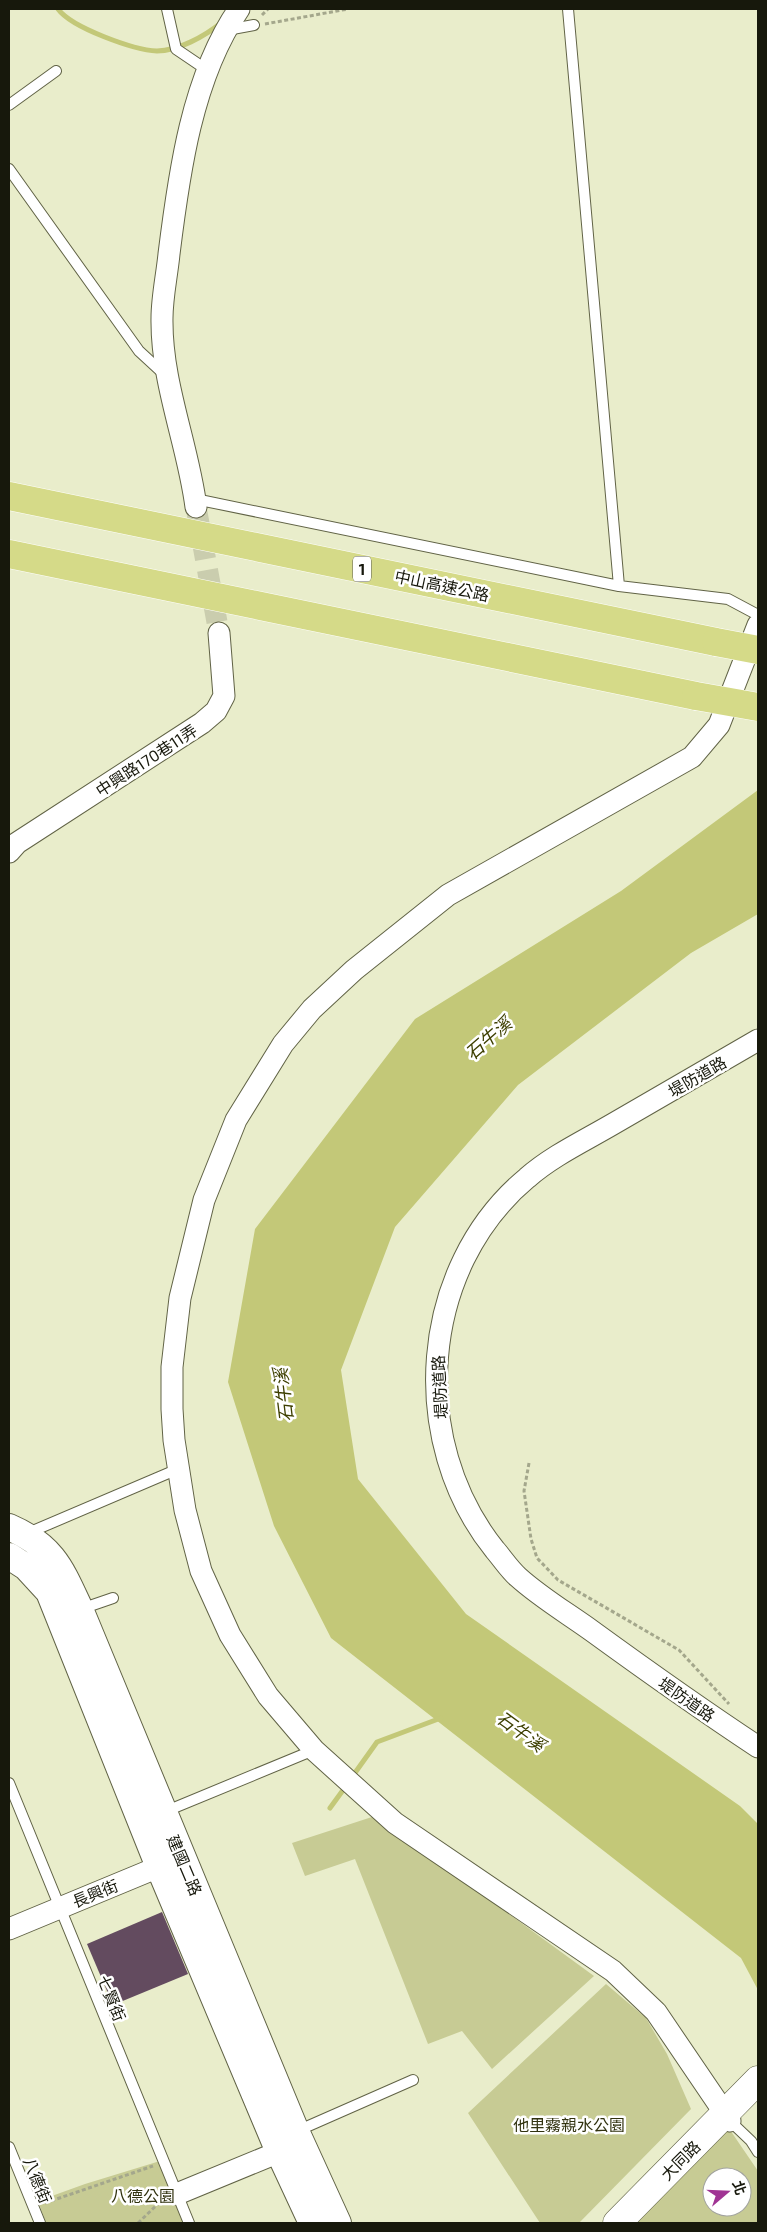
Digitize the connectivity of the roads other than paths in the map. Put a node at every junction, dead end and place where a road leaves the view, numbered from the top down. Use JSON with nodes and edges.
{"nodes":[{"id":1,"x":167,"y":9,"type":"edge"},
{"id":2,"x":239,"y":9,"type":"edge"},
{"id":3,"x":568,"y":9,"type":"edge"},
{"id":4,"x":254,"y":25,"type":"road end"},
{"id":5,"x":224,"y":31,"type":"junction"},
{"id":6,"x":207,"y":70,"type":"junction"},
{"id":7,"x":56,"y":71,"type":"dead end"},
{"id":8,"x":9,"y":105,"type":"edge"},
{"id":9,"x":9,"y":169,"type":"edge"},
{"id":10,"x":168,"y":377,"type":"junction"},
{"id":11,"x":9,"y":496,"type":"edge"},
{"id":12,"x":196,"y":503,"type":"joint"},
{"id":13,"x":9,"y":554,"type":"edge"},
{"id":14,"x":619,"y":586,"type":"junction"},
{"id":15,"x":758,"y":616,"type":"edge"},
{"id":16,"x":758,"y":625,"type":"edge"},
{"id":17,"x":220,"y":633,"type":"tunnel mouth"},
{"id":18,"x":758,"y":650,"type":"edge"},
{"id":19,"x":758,"y":707,"type":"edge"},
{"id":20,"x":9,"y":852,"type":"edge"},
{"id":21,"x":758,"y":1040,"type":"edge"},
{"id":22,"x":178,"y":1469,"type":"junction"},
{"id":23,"x":17,"y":1531,"type":"edge"},
{"id":24,"x":9,"y":1556,"type":"edge"},
{"id":25,"x":113,"y":1598,"type":"dead end"},
{"id":26,"x":80,"y":1609,"type":"junction"},
{"id":27,"x":758,"y":1748,"type":"edge"},
{"id":28,"x":314,"y":1750,"type":"junction"},
{"id":29,"x":9,"y":1783,"type":"edge"},
{"id":30,"x":163,"y":1812,"type":"junction"},
{"id":31,"x":170,"y":1862,"type":"junction"},
{"id":32,"x":60,"y":1908,"type":"junction"},
{"id":33,"x":9,"y":1929,"type":"edge"},
{"id":34,"x":413,"y":2080,"type":"dead end"},
{"id":35,"x":739,"y":2103,"type":"edge"},
{"id":36,"x":296,"y":2131,"type":"junction"},
{"id":37,"x":9,"y":2147,"type":"edge"},
{"id":38,"x":279,"y":2152,"type":"junction"},
{"id":39,"x":758,"y":2152,"type":"edge"},
{"id":40,"x":172,"y":2192,"type":"junction"},
{"id":41,"x":40,"y":2223,"type":"edge"},
{"id":42,"x":188,"y":2223,"type":"edge"},
{"id":43,"x":312,"y":2223,"type":"edge"},
{"id":44,"x":338,"y":2223,"type":"edge"},
{"id":45,"x":617,"y":2223,"type":"edge"}],
"edges":[{"from":1,"to":6,"type":"lane"},
{"from":2,"to":5,"type":"street"},
{"from":3,"to":14,"type":"lane"},
{"from":4,"to":5,"type":"lane"},
{"from":5,"to":6,"type":"street"},
{"from":6,"to":10,"type":"street"},
{"from":7,"to":8,"type":"lane"},
{"from":9,"to":10,"type":"lane"},
{"from":10,"to":12,"type":"street"},
{"from":11,"to":18,"type":"highway","name":"中山高速公路","number":"1","bridge":true},
{"from":12,"to":14,"type":"lane"},
{"from":13,"to":19,"type":"highway","bridge":true},
{"from":14,"to":15,"type":"lane"},
{"from":16,"to":22,"type":"street"},
{"from":17,"to":20,"type":"street","name":"中興路170巷11弄"},
{"from":21,"to":27,"type":"street","name":"堤防道路"},
{"from":22,"to":23,"type":"lane"},
{"from":22,"to":28,"type":"street"},
{"from":23,"to":26,"type":"street","name":"建國二路"},
{"from":24,"to":31,"type":"street","name":"建國二路"},
{"from":25,"to":26,"type":"lane"},
{"from":26,"to":30,"type":"street","name":"建國二路"},
{"from":28,"to":30,"type":"lane"},
{"from":28,"to":35,"type":"street"},
{"from":29,"to":32,"type":"lane","name":"七賢街"},
{"from":30,"to":31,"type":"street","name":"建國二路"},
{"from":31,"to":32,"type":"street","name":"長興街"},
{"from":31,"to":36,"type":"street","name":"建國二路"},
{"from":31,"to":38,"type":"street","name":"建國二路"},
{"from":32,"to":33,"type":"street","name":"長興街"},
{"from":32,"to":40,"type":"lane","name":"七賢街"},
{"from":34,"to":36,"type":"lane"},
{"from":35,"to":39,"type":"lane"},
{"from":35,"to":45,"type":"main road","name":"大同路"},
{"from":36,"to":38,"type":"street"},
{"from":36,"to":44,"type":"street","name":"建國二路"},
{"from":37,"to":41,"type":"lane","name":"八德街"},
{"from":38,"to":40,"type":"street"},
{"from":38,"to":43,"type":"street","name":"建國二路"},
{"from":40,"to":42,"type":"lane","name":"七賢街"}]}
